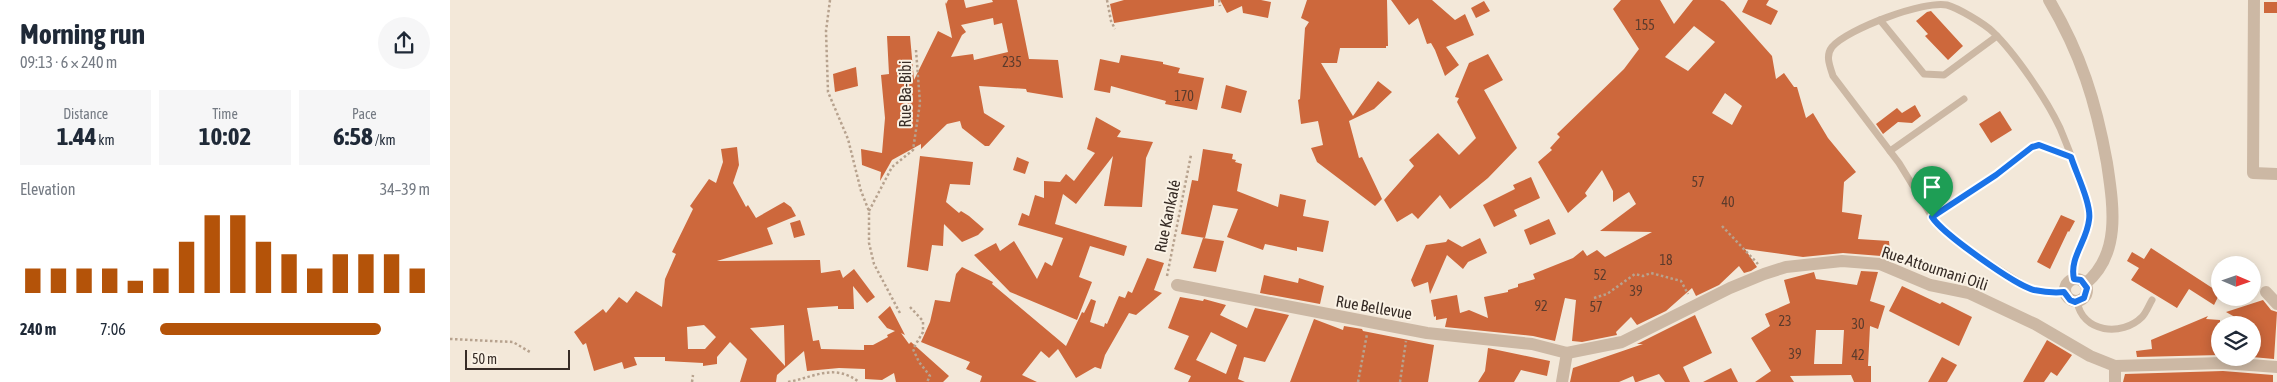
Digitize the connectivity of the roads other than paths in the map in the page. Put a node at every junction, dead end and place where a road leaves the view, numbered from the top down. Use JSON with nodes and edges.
{"nodes":[{"id":1,"x":2049,"y":0,"type":"edge"},
{"id":2,"x":2254,"y":0,"type":"edge"},
{"id":3,"x":1880,"y":20,"type":"junction"},
{"id":4,"x":1997,"y":36,"type":"junction"},
{"id":5,"x":1964,"y":99,"type":"dead end"},
{"id":6,"x":1890,"y":151,"type":"junction"},
{"id":7,"x":2071,"y":157,"type":"junction"},
{"id":8,"x":2277,"y":174,"type":"edge"},
{"id":9,"x":1932,"y":217,"type":"junction"},
{"id":10,"x":2080,"y":281,"type":"junction"},
{"id":11,"x":1171,"y":284,"type":"road end"},
{"id":12,"x":2064,"y":292,"type":"junction"},
{"id":13,"x":2266,"y":292,"type":"dead end"},
{"id":14,"x":2152,"y":300,"type":"dead end"},
{"id":15,"x":2077,"y":302,"type":"junction"},
{"id":16,"x":2277,"y":304,"type":"edge"},
{"id":17,"x":1567,"y":353,"type":"junction"},
{"id":18,"x":2115,"y":366,"type":"junction"},
{"id":19,"x":2277,"y":368,"type":"edge"},
{"id":20,"x":1562,"y":382,"type":"edge"},
{"id":21,"x":2115,"y":382,"type":"edge"}],
"edges":[{"from":1,"to":10,"type":"street"},
{"from":2,"to":8,"type":"street"},
{"from":3,"to":4,"type":"lane"},
{"from":3,"to":4,"type":"lane"},
{"from":3,"to":6,"type":"lane"},
{"from":4,"to":7,"type":"lane"},
{"from":5,"to":6,"type":"lane"},
{"from":6,"to":9,"type":"lane"},
{"from":7,"to":9,"type":"lane"},
{"from":7,"to":10,"type":"lane"},
{"from":9,"to":12,"type":"lane"},
{"from":10,"to":12,"type":"street"},
{"from":10,"to":15,"type":"street"},
{"from":11,"to":17,"type":"street","name":"Rue Bellevue"},
{"from":12,"to":15,"type":"street"},
{"from":13,"to":16,"type":"street"},
{"from":14,"to":15,"type":"lane"},
{"from":17,"to":18,"type":"street","name":"Rue Attoumani Oili"},
{"from":17,"to":20,"type":"street"},
{"from":18,"to":19,"type":"street"},
{"from":18,"to":21,"type":"street"}]}
